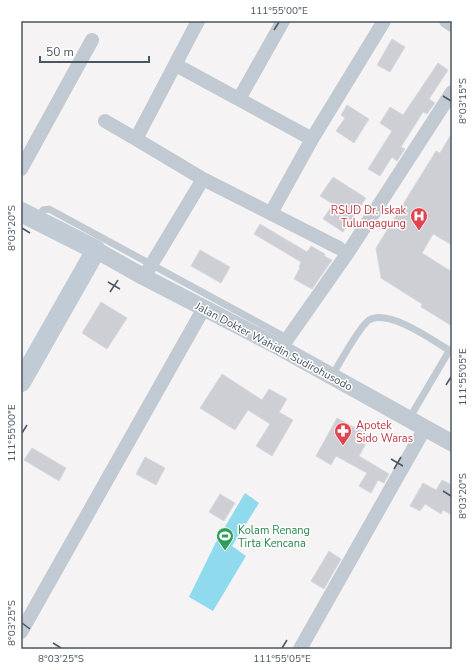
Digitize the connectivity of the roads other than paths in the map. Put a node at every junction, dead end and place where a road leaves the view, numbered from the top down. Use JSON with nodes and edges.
{"nodes":[{"id":1,"x":198,"y":21,"type":"edge"},
{"id":2,"x":283,"y":21,"type":"edge"},
{"id":3,"x":384,"y":21,"type":"edge"},
{"id":4,"x":446,"y":21,"type":"edge"},
{"id":5,"x":452,"y":24,"type":"edge"},
{"id":6,"x":92,"y":40,"type":"dead end"},
{"id":7,"x":176,"y":65,"type":"junction"},
{"id":8,"x":452,"y":92,"type":"edge"},
{"id":9,"x":239,"y":100,"type":"junction"},
{"id":10,"x":106,"y":121,"type":"dead end"},
{"id":11,"x":136,"y":139,"type":"junction"},
{"id":12,"x":312,"y":139,"type":"junction"},
{"id":13,"x":21,"y":169,"type":"edge"},
{"id":14,"x":203,"y":178,"type":"junction"},
{"id":15,"x":271,"y":212,"type":"junction"},
{"id":16,"x":28,"y":216,"type":"edge"},
{"id":17,"x":339,"y":248,"type":"dead end"},
{"id":18,"x":96,"y":250,"type":"junction"},
{"id":19,"x":148,"y":271,"type":"junction"},
{"id":20,"x":204,"y":308,"type":"junction"},
{"id":21,"x":284,"y":343,"type":"junction"},
{"id":22,"x":451,"y":352,"type":"edge"},
{"id":23,"x":332,"y":376,"type":"junction"},
{"id":24,"x":21,"y":382,"type":"edge"},
{"id":25,"x":409,"y":419,"type":"junction"},
{"id":26,"x":425,"y":428,"type":"junction"},
{"id":27,"x":452,"y":443,"type":"edge"},
{"id":28,"x":21,"y":632,"type":"edge"},
{"id":29,"x":300,"y":649,"type":"edge"}],
"edges":[{"from":1,"to":7,"type":"street"},
{"from":2,"to":9,"type":"street"},
{"from":3,"to":12,"type":"street"},
{"from":4,"to":5,"type":"street"},
{"from":6,"to":13,"type":"street"},
{"from":7,"to":9,"type":"street"},
{"from":7,"to":11,"type":"street"},
{"from":8,"to":21,"type":"street"},
{"from":9,"to":12,"type":"street"},
{"from":10,"to":11,"type":"street"},
{"from":11,"to":14,"type":"street"},
{"from":12,"to":15,"type":"street"},
{"from":14,"to":15,"type":"street"},
{"from":14,"to":19,"type":"street"},
{"from":15,"to":17,"type":"street"},
{"from":16,"to":18,"type":"main road"},
{"from":16,"to":19,"type":"lane"},
{"from":18,"to":19,"type":"street","name":"Jalan Dokter Wahidin Sudirohusodo"},
{"from":18,"to":24,"type":"main road"},
{"from":19,"to":20,"type":"street","name":"Jalan Dokter Wahidin Sudirohusodo"},
{"from":19,"to":21,"type":"lane"},
{"from":20,"to":21,"type":"street","name":"Jalan Dokter Wahidin Sudirohusodo"},
{"from":20,"to":28,"type":"street"},
{"from":21,"to":23,"type":"street","name":"Jalan Dokter Wahidin Sudirohusodo"},
{"from":22,"to":23,"type":"lane"},
{"from":22,"to":25,"type":"lane"},
{"from":23,"to":25,"type":"street","name":"Jalan Dokter Wahidin Sudirohusodo"},
{"from":25,"to":26,"type":"street","name":"Jalan Dokter Wahidin Sudirohusodo"},
{"from":26,"to":27,"type":"street","name":"Jalan Dokter Wahidin Sudirohusodo"},
{"from":26,"to":29,"type":"street"}]}
